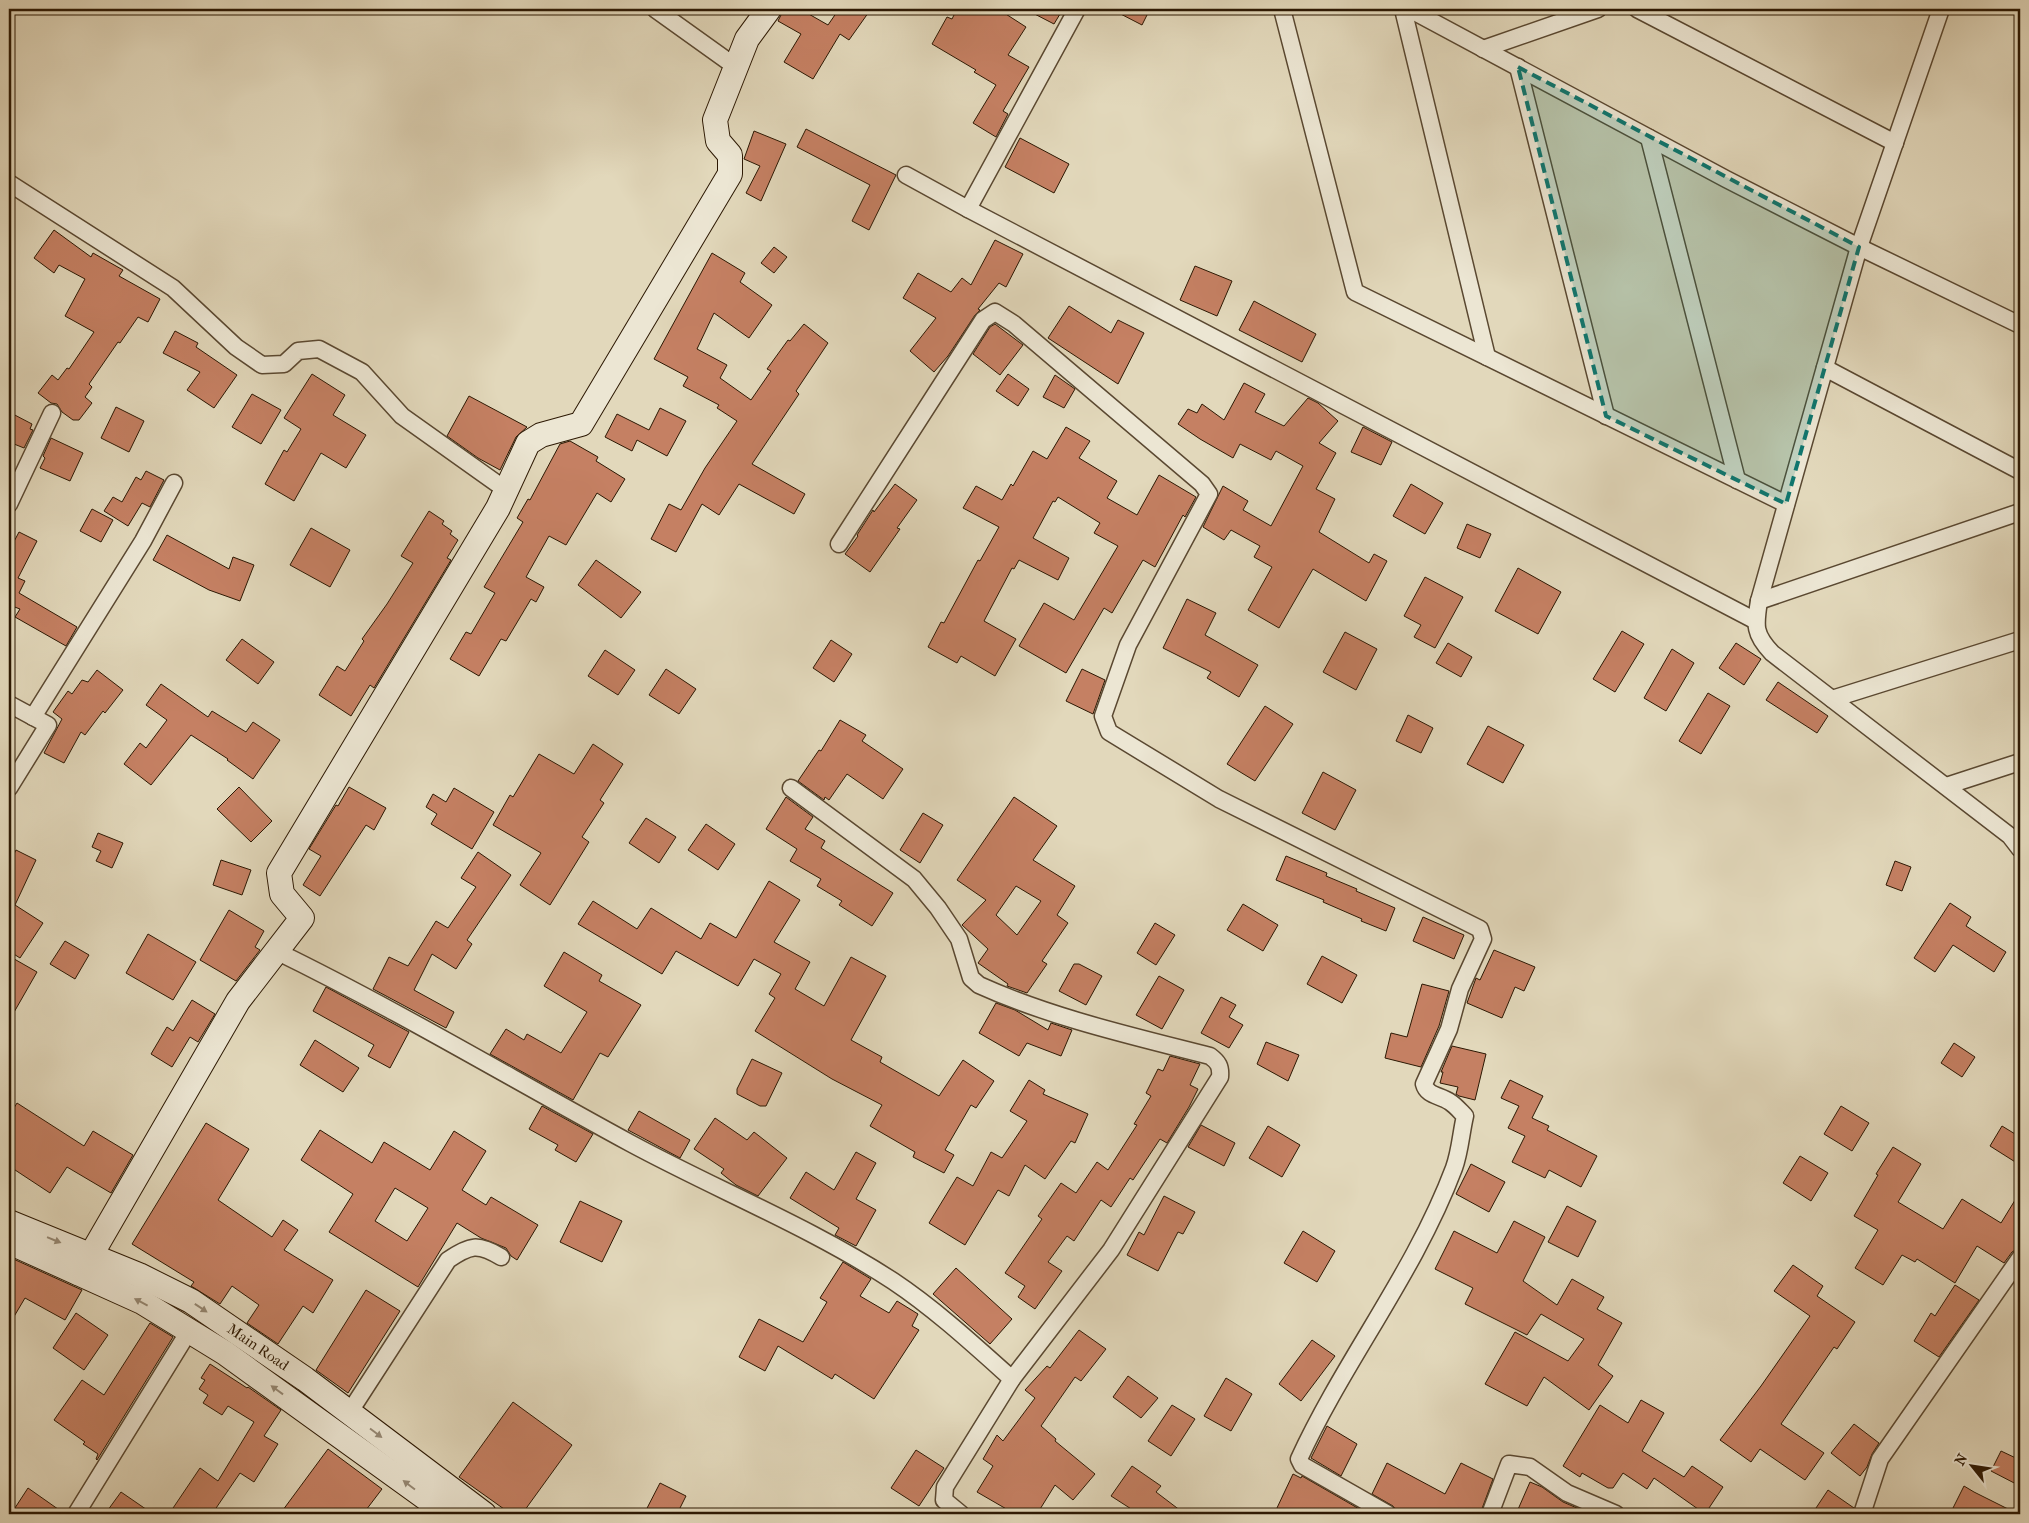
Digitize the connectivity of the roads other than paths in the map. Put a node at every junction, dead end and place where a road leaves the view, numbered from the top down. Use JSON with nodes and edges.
{"nodes":[{"id":1,"x":654,"y":9,"type":"edge"},
{"id":2,"x":769,"y":9,"type":"edge"},
{"id":3,"x":1077,"y":9,"type":"edge"},
{"id":4,"x":1282,"y":9,"type":"edge"},
{"id":5,"x":1403,"y":9,"type":"edge"},
{"id":6,"x":1408,"y":9,"type":"edge"},
{"id":7,"x":1598,"y":9,"type":"edge"},
{"id":8,"x":1638,"y":9,"type":"edge"},
{"id":9,"x":1940,"y":9,"type":"edge"},
{"id":10,"x":1483,"y":49,"type":"junction"},
{"id":11,"x":736,"y":67,"type":"junction"},
{"id":12,"x":1518,"y":67,"type":"junction"},
{"id":13,"x":1649,"y":138,"type":"junction"},
{"id":14,"x":1895,"y":143,"type":"junction"},
{"id":15,"x":906,"y":175,"type":"dead end"},
{"id":16,"x":9,"y":183,"type":"edge"},
{"id":17,"x":968,"y":209,"type":"junction"},
{"id":18,"x":1859,"y":247,"type":"junction"},
{"id":19,"x":2020,"y":325,"type":"edge"},
{"id":20,"x":1487,"y":357,"type":"junction"},
{"id":21,"x":1825,"y":368,"type":"junction"},
{"id":22,"x":52,"y":414,"type":"dead end"},
{"id":23,"x":1606,"y":416,"type":"junction"},
{"id":24,"x":2020,"y":471,"type":"edge"},
{"id":25,"x":1737,"y":480,"type":"junction"},
{"id":26,"x":174,"y":483,"type":"dead end"},
{"id":27,"x":506,"y":490,"type":"junction"},
{"id":28,"x":9,"y":504,"type":"edge"},
{"id":29,"x":1786,"y":504,"type":"junction"},
{"id":30,"x":2020,"y":512,"type":"edge"},
{"id":31,"x":839,"y":544,"type":"dead end"},
{"id":32,"x":1758,"y":601,"type":"junction"},
{"id":33,"x":1756,"y":620,"type":"junction"},
{"id":34,"x":2020,"y":640,"type":"edge"},
{"id":35,"x":1832,"y":699,"type":"junction"},
{"id":36,"x":9,"y":704,"type":"edge"},
{"id":37,"x":33,"y":717,"type":"junction"},
{"id":38,"x":2020,"y":762,"type":"edge"},
{"id":39,"x":1946,"y":786,"type":"junction"},
{"id":40,"x":9,"y":788,"type":"edge"},
{"id":41,"x":790,"y":788,"type":"dead end"},
{"id":42,"x":2020,"y":849,"type":"edge"},
{"id":43,"x":276,"y":952,"type":"junction"},
{"id":44,"x":9,"y":1222,"type":"edge"},
{"id":45,"x":9,"y":1242,"type":"edge"},
{"id":46,"x":502,"y":1257,"type":"dead end"},
{"id":47,"x":84,"y":1264,"type":"junction"},
{"id":48,"x":2018,"y":1265,"type":"edge"},
{"id":49,"x":189,"y":1331,"type":"junction"},
{"id":50,"x":1012,"y":1379,"type":"junction"},
{"id":51,"x":350,"y":1413,"type":"junction"},
{"id":52,"x":76,"y":1514,"type":"edge"},
{"id":53,"x":448,"y":1514,"type":"edge"},
{"id":54,"x":484,"y":1514,"type":"edge"},
{"id":55,"x":961,"y":1514,"type":"edge"},
{"id":56,"x":1388,"y":1514,"type":"edge"},
{"id":57,"x":1490,"y":1514,"type":"edge"},
{"id":58,"x":1616,"y":1514,"type":"edge"},
{"id":59,"x":1862,"y":1514,"type":"edge"}],
"edges":[{"from":1,"to":11,"type":"street"},
{"from":2,"to":11,"type":"street"},
{"from":3,"to":17,"type":"street"},
{"from":4,"to":20,"type":"street"},
{"from":5,"to":20,"type":"street"},
{"from":6,"to":10,"type":"street"},
{"from":7,"to":10,"type":"street"},
{"from":8,"to":14,"type":"street"},
{"from":9,"to":14,"type":"street"},
{"from":10,"to":12,"type":"street"},
{"from":11,"to":27,"type":"street"},
{"from":12,"to":13,"type":"street"},
{"from":12,"to":23,"type":"street"},
{"from":13,"to":18,"type":"street"},
{"from":13,"to":25,"type":"street"},
{"from":14,"to":18,"type":"street"},
{"from":15,"to":17,"type":"street"},
{"from":16,"to":27,"type":"street"},
{"from":17,"to":33,"type":"street"},
{"from":18,"to":19,"type":"street"},
{"from":18,"to":21,"type":"street"},
{"from":20,"to":23,"type":"street"},
{"from":21,"to":24,"type":"street"},
{"from":21,"to":29,"type":"street"},
{"from":22,"to":28,"type":"street"},
{"from":23,"to":25,"type":"street"},
{"from":25,"to":29,"type":"street"},
{"from":26,"to":37,"type":"street"},
{"from":27,"to":43,"type":"street"},
{"from":29,"to":32,"type":"street"},
{"from":30,"to":32,"type":"street"},
{"from":31,"to":56,"type":"street"},
{"from":32,"to":33,"type":"street"},
{"from":33,"to":35,"type":"street"},
{"from":34,"to":35,"type":"street"},
{"from":35,"to":39,"type":"street"},
{"from":36,"to":37,"type":"street"},
{"from":37,"to":40,"type":"street"},
{"from":38,"to":39,"type":"street"},
{"from":39,"to":42,"type":"street"},
{"from":41,"to":50,"type":"street"},
{"from":43,"to":47,"type":"street"},
{"from":43,"to":50,"type":"street"},
{"from":44,"to":47,"type":"street","name":"Main Road","one_way":true},
{"from":45,"to":47,"type":"street","name":"Main Road"},
{"from":46,"to":51,"type":"street"},
{"from":49,"to":47,"type":"street","name":"Main Road","one_way":true},
{"from":47,"to":51,"type":"street","name":"Main Road","one_way":true},
{"from":48,"to":59,"type":"street"},
{"from":49,"to":52,"type":"street"},
{"from":53,"to":49,"type":"street","name":"Main Road","one_way":true},
{"from":50,"to":55,"type":"street"},
{"from":51,"to":54,"type":"street","name":"Main Road","one_way":true},
{"from":57,"to":58,"type":"street"}]}
